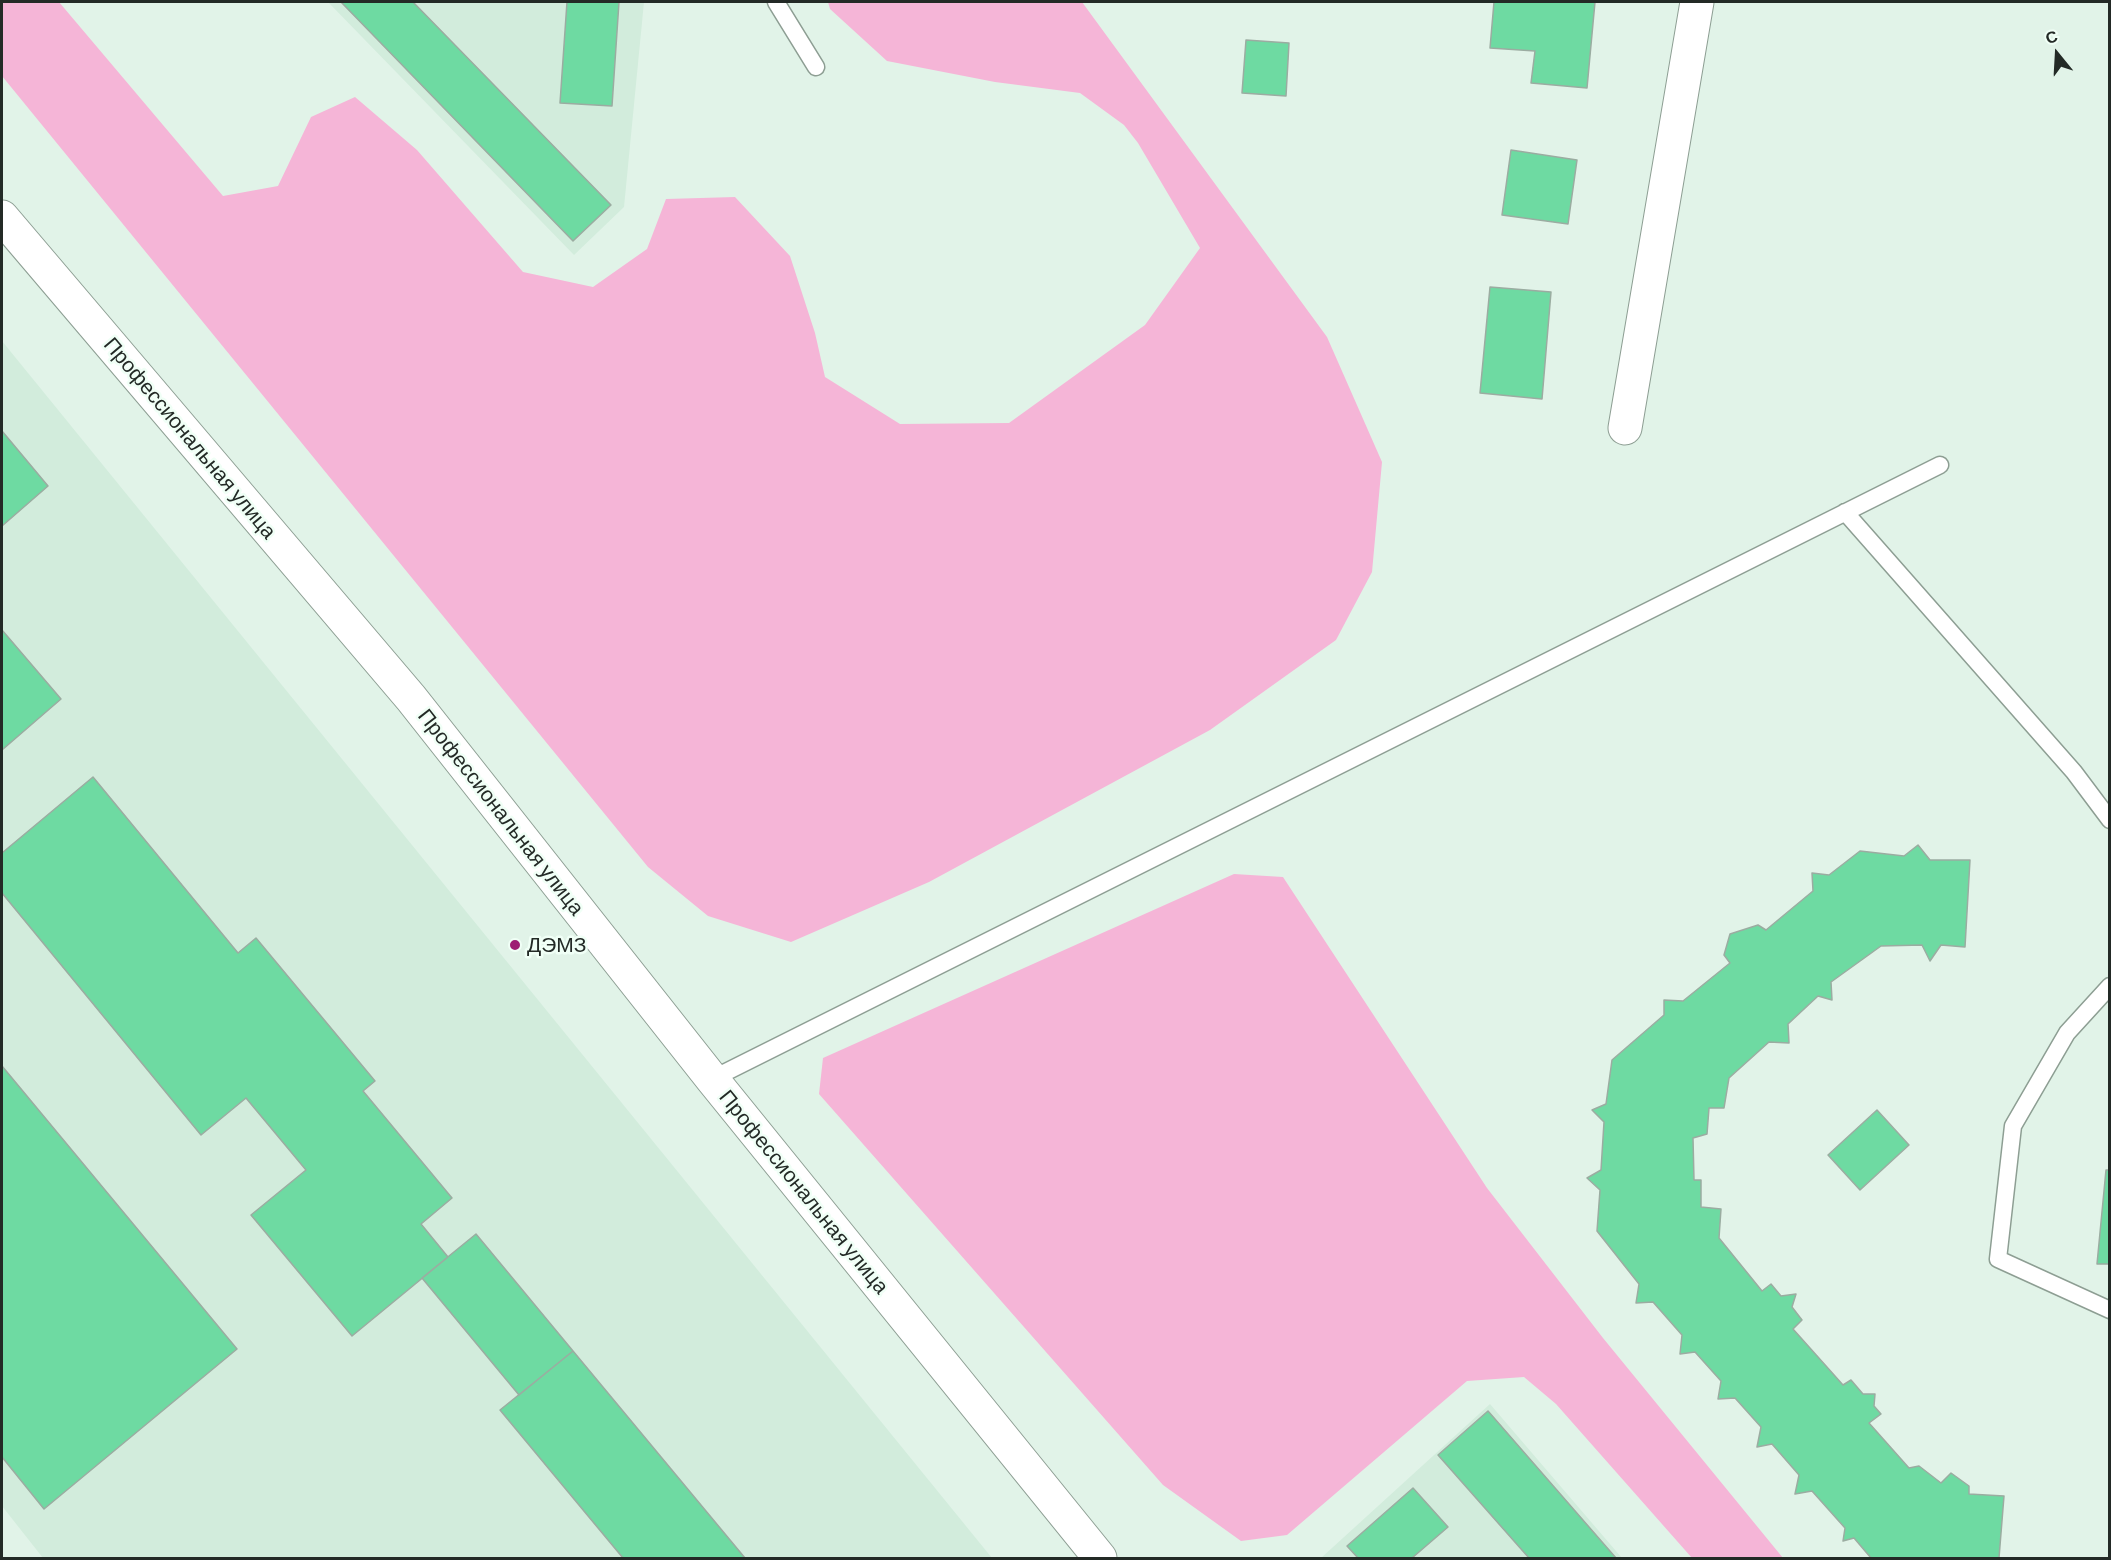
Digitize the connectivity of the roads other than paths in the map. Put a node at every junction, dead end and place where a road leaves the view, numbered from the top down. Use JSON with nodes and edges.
{"nodes":[{"id":1,"x":776,"y":2,"type":"edge"},
{"id":2,"x":1697,"y":2,"type":"edge"},
{"id":3,"x":816,"y":67,"type":"dead end"},
{"id":4,"x":2,"y":217,"type":"edge"},
{"id":5,"x":1625,"y":428,"type":"dead end"},
{"id":6,"x":1940,"y":465,"type":"dead end"},
{"id":7,"x":1845,"y":512,"type":"junction"},
{"id":8,"x":2109,"y":819,"type":"edge"},
{"id":9,"x":2109,"y":986,"type":"edge"},
{"id":10,"x":712,"y":1079,"type":"junction"},
{"id":11,"x":2109,"y":1310,"type":"edge"},
{"id":12,"x":1100,"y":1558,"type":"edge"}],
"edges":[{"from":1,"to":3,"type":"lane"},
{"from":2,"to":5,"type":"main road"},
{"from":4,"to":10,"type":"main road","name":"Профессиональная улица"},
{"from":6,"to":7,"type":"lane"},
{"from":7,"to":8,"type":"lane"},
{"from":7,"to":10,"type":"lane"},
{"from":9,"to":11,"type":"lane"},
{"from":10,"to":12,"type":"main road","name":"Профессиональная улица"}]}
